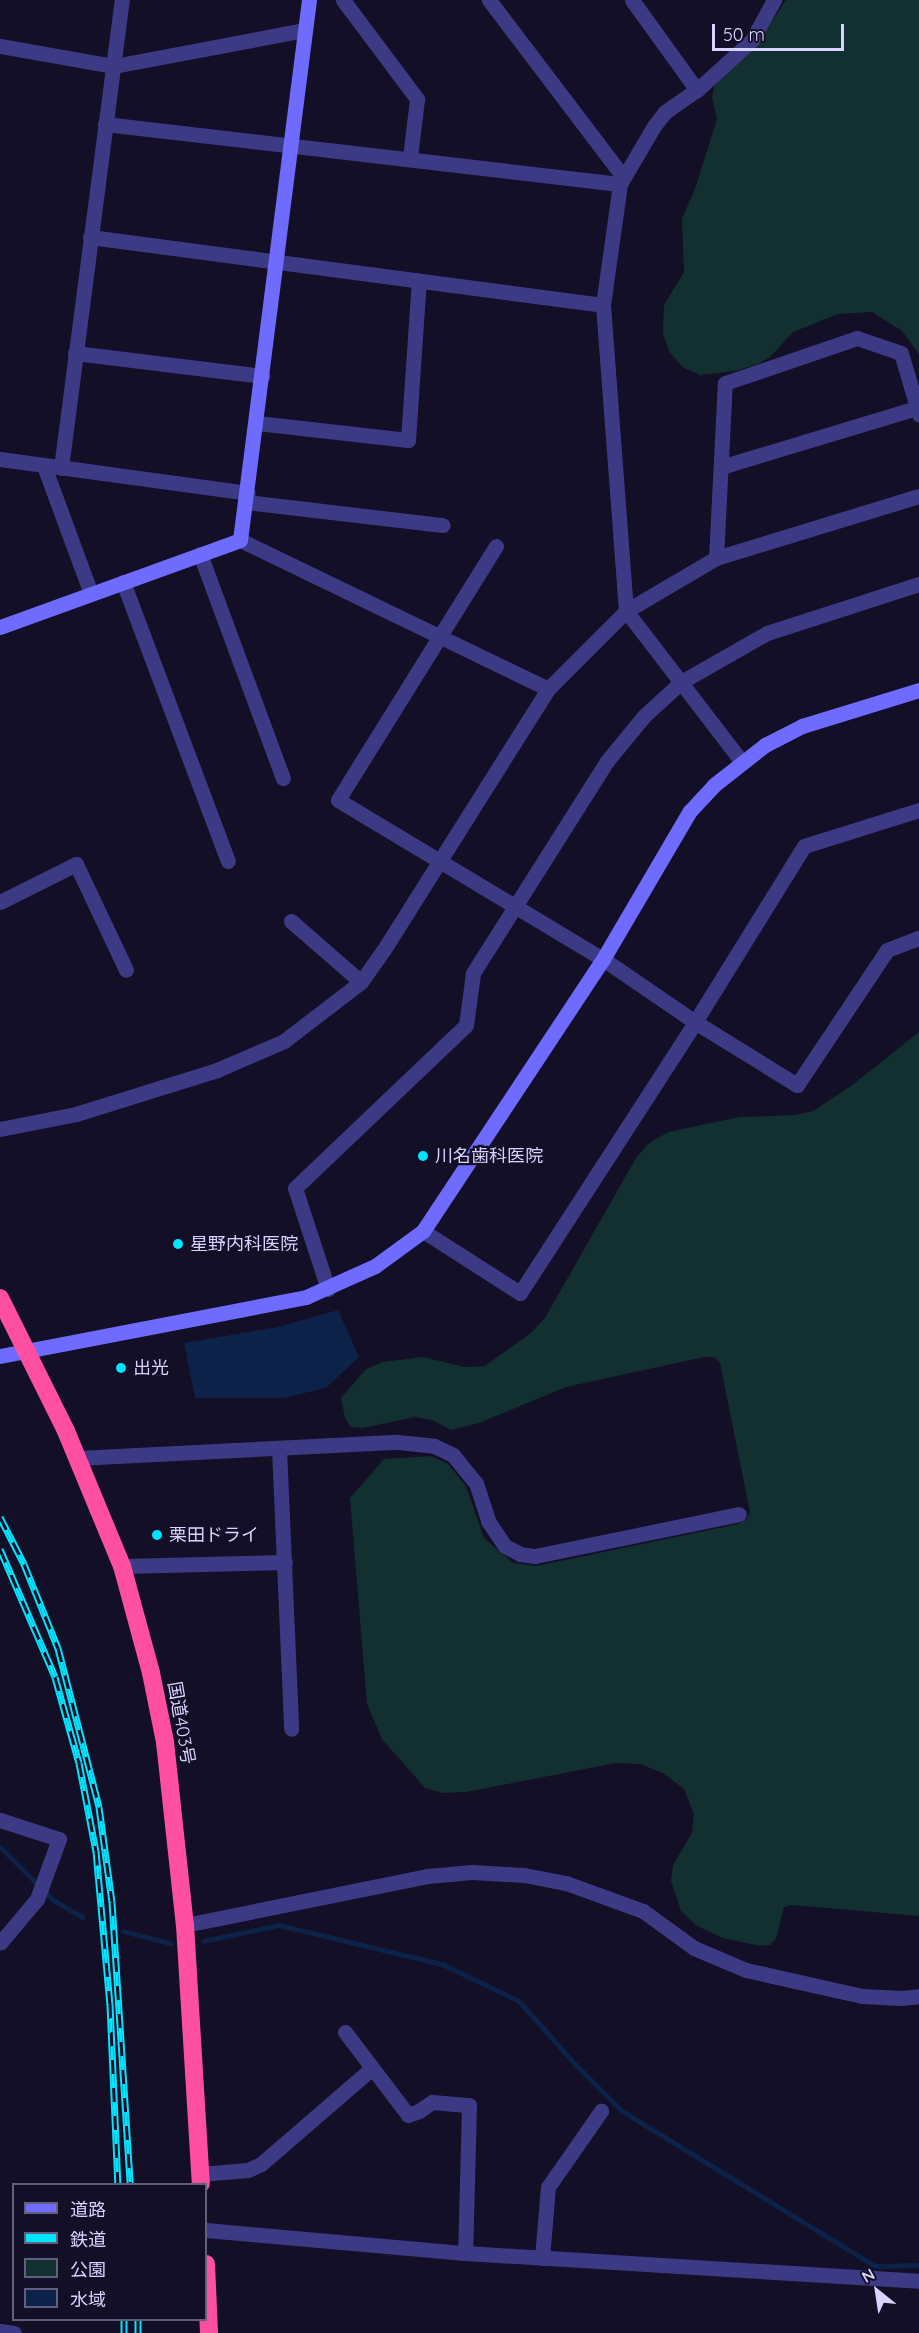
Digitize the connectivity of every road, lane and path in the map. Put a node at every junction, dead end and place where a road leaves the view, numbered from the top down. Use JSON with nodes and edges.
{"nodes":[{"id":1,"x":122,"y":0,"type":"edge"},
{"id":2,"x":309,"y":0,"type":"edge"},
{"id":3,"x":344,"y":0,"type":"edge"},
{"id":4,"x":489,"y":0,"type":"edge"},
{"id":5,"x":632,"y":0,"type":"edge"},
{"id":6,"x":774,"y":0,"type":"edge"},
{"id":7,"x":305,"y":30,"type":"junction"},
{"id":8,"x":0,"y":46,"type":"edge"},
{"id":9,"x":114,"y":66,"type":"junction"},
{"id":10,"x":697,"y":90,"type":"junction"},
{"id":11,"x":105,"y":124,"type":"junction"},
{"id":12,"x":291,"y":146,"type":"junction"},
{"id":13,"x":410,"y":158,"type":"junction"},
{"id":14,"x":622,"y":181,"type":"junction"},
{"id":15,"x":90,"y":237,"type":"junction"},
{"id":16,"x":277,"y":262,"type":"junction"},
{"id":17,"x":420,"y":280,"type":"junction"},
{"id":18,"x":603,"y":304,"type":"junction"},
{"id":19,"x":75,"y":353,"type":"junction"},
{"id":20,"x":263,"y":376,"type":"junction"},
{"id":21,"x":918,"y":411,"type":"edge"},
{"id":22,"x":256,"y":423,"type":"junction"},
{"id":23,"x":0,"y":459,"type":"edge"},
{"id":24,"x":44,"y":466,"type":"junction"},
{"id":25,"x":721,"y":467,"type":"junction"},
{"id":26,"x":61,"y":468,"type":"junction"},
{"id":27,"x":919,"y":496,"type":"edge"},
{"id":28,"x":247,"y":497,"type":"junction"},
{"id":29,"x":443,"y":525,"type":"dead end"},
{"id":30,"x":240,"y":540,"type":"junction"},
{"id":31,"x":496,"y":546,"type":"dead end"},
{"id":32,"x":200,"y":554,"type":"junction"},
{"id":33,"x":716,"y":558,"type":"junction"},
{"id":34,"x":123,"y":582,"type":"junction"},
{"id":35,"x":919,"y":584,"type":"edge"},
{"id":36,"x":91,"y":594,"type":"junction"},
{"id":37,"x":627,"y":611,"type":"junction"},
{"id":38,"x":0,"y":627,"type":"edge"},
{"id":39,"x":439,"y":638,"type":"junction"},
{"id":40,"x":681,"y":682,"type":"junction"},
{"id":41,"x":548,"y":689,"type":"junction"},
{"id":42,"x":919,"y":690,"type":"edge"},
{"id":43,"x":742,"y":762,"type":"junction"},
{"id":44,"x":283,"y":778,"type":"dead end"},
{"id":45,"x":919,"y":810,"type":"edge"},
{"id":46,"x":228,"y":861,"type":"dead end"},
{"id":47,"x":440,"y":861,"type":"junction"},
{"id":48,"x":0,"y":902,"type":"edge"},
{"id":49,"x":513,"y":906,"type":"junction"},
{"id":50,"x":291,"y":921,"type":"dead end"},
{"id":51,"x":919,"y":938,"type":"edge"},
{"id":52,"x":603,"y":959,"type":"junction"},
{"id":53,"x":126,"y":970,"type":"dead end"},
{"id":54,"x":361,"y":982,"type":"junction"},
{"id":55,"x":695,"y":1022,"type":"junction"},
{"id":56,"x":0,"y":1129,"type":"edge"},
{"id":57,"x":423,"y":1231,"type":"junction"},
{"id":58,"x":328,"y":1289,"type":"junction"},
{"id":59,"x":0,"y":1298,"type":"edge"},
{"id":60,"x":28,"y":1350,"type":"junction"},
{"id":61,"x":0,"y":1356,"type":"edge"},
{"id":62,"x":279,"y":1449,"type":"junction"},
{"id":63,"x":78,"y":1458,"type":"junction"},
{"id":64,"x":740,"y":1514,"type":"dead end"},
{"id":65,"x":285,"y":1562,"type":"junction"},
{"id":66,"x":122,"y":1566,"type":"junction"},
{"id":67,"x":291,"y":1729,"type":"dead end"},
{"id":68,"x":0,"y":1820,"type":"edge"},
{"id":69,"x":185,"y":1925,"type":"junction"},
{"id":70,"x":0,"y":1943,"type":"edge"},
{"id":71,"x":919,"y":1996,"type":"edge"},
{"id":72,"x":345,"y":2032,"type":"dead end"},
{"id":73,"x":371,"y":2069,"type":"junction"},
{"id":74,"x":602,"y":2111,"type":"dead end"},
{"id":75,"x":200,"y":2179,"type":"edge"},
{"id":76,"x":207,"y":2230,"type":"edge"},
{"id":77,"x":465,"y":2253,"type":"junction"},
{"id":78,"x":542,"y":2258,"type":"junction"},
{"id":79,"x":919,"y":2281,"type":"edge"},
{"id":80,"x":207,"y":2287,"type":"edge"},
{"id":81,"x":0,"y":2331,"type":"edge"},
{"id":82,"x":14,"y":2333,"type":"edge"},
{"id":83,"x":209,"y":2333,"type":"edge"}],
"edges":[{"from":1,"to":9,"type":"street"},
{"from":2,"to":7,"type":"street"},
{"from":3,"to":13,"type":"street"},
{"from":4,"to":14,"type":"street"},
{"from":5,"to":10,"type":"street"},
{"from":6,"to":10,"type":"street"},
{"from":7,"to":9,"type":"street"},
{"from":7,"to":12,"type":"street"},
{"from":8,"to":9,"type":"street"},
{"from":9,"to":11,"type":"street"},
{"from":10,"to":14,"type":"street"},
{"from":11,"to":12,"type":"street"},
{"from":11,"to":15,"type":"street"},
{"from":12,"to":13,"type":"street"},
{"from":12,"to":16,"type":"street"},
{"from":13,"to":14,"type":"street"},
{"from":14,"to":18,"type":"street"},
{"from":15,"to":16,"type":"street"},
{"from":15,"to":19,"type":"street"},
{"from":16,"to":17,"type":"street"},
{"from":16,"to":20,"type":"street"},
{"from":17,"to":18,"type":"street"},
{"from":17,"to":22,"type":"street"},
{"from":18,"to":37,"type":"street"},
{"from":19,"to":20,"type":"street"},
{"from":19,"to":26,"type":"street"},
{"from":20,"to":22,"type":"street"},
{"from":21,"to":25,"type":"street"},
{"from":21,"to":25,"type":"street"},
{"from":22,"to":28,"type":"street"},
{"from":23,"to":24,"type":"street"},
{"from":24,"to":26,"type":"street"},
{"from":24,"to":36,"type":"street"},
{"from":25,"to":33,"type":"street"},
{"from":26,"to":28,"type":"street"},
{"from":27,"to":33,"type":"street"},
{"from":28,"to":29,"type":"street"},
{"from":28,"to":30,"type":"street"},
{"from":30,"to":32,"type":"street"},
{"from":30,"to":39,"type":"street"},
{"from":31,"to":39,"type":"street"},
{"from":32,"to":34,"type":"street"},
{"from":32,"to":44,"type":"street"},
{"from":33,"to":37,"type":"street"},
{"from":34,"to":36,"type":"street"},
{"from":34,"to":46,"type":"street"},
{"from":35,"to":40,"type":"street"},
{"from":36,"to":38,"type":"street"},
{"from":37,"to":40,"type":"street"},
{"from":37,"to":41,"type":"street"},
{"from":39,"to":41,"type":"street"},
{"from":39,"to":47,"type":"street"},
{"from":40,"to":43,"type":"street"},
{"from":40,"to":49,"type":"street"},
{"from":41,"to":47,"type":"street"},
{"from":42,"to":43,"type":"street"},
{"from":43,"to":52,"type":"street"},
{"from":45,"to":55,"type":"street"},
{"from":47,"to":49,"type":"street"},
{"from":47,"to":54,"type":"street"},
{"from":48,"to":53,"type":"street"},
{"from":49,"to":52,"type":"street"},
{"from":49,"to":58,"type":"street"},
{"from":50,"to":54,"type":"street"},
{"from":51,"to":55,"type":"street"},
{"from":52,"to":55,"type":"street"},
{"from":52,"to":57,"type":"street"},
{"from":54,"to":56,"type":"street"},
{"from":55,"to":57,"type":"street"},
{"from":57,"to":58,"type":"street"},
{"from":58,"to":60,"type":"street"},
{"from":59,"to":60,"type":"highway","name":"国道403号"},
{"from":60,"to":61,"type":"street"},
{"from":60,"to":63,"type":"highway","name":"国道403号"},
{"from":62,"to":63,"type":"street"},
{"from":62,"to":64,"type":"street"},
{"from":62,"to":65,"type":"street"},
{"from":63,"to":66,"type":"highway","name":"国道403号"},
{"from":65,"to":66,"type":"street"},
{"from":65,"to":67,"type":"street"},
{"from":66,"to":69,"type":"highway","name":"国道403号"},
{"from":68,"to":70,"type":"street"},
{"from":69,"to":71,"type":"street"},
{"from":69,"to":75,"type":"highway","name":"国道403号"},
{"from":72,"to":73,"type":"street"},
{"from":73,"to":75,"type":"street"},
{"from":73,"to":77,"type":"street"},
{"from":74,"to":78,"type":"street"},
{"from":76,"to":77,"type":"street"},
{"from":77,"to":78,"type":"street"},
{"from":78,"to":79,"type":"street"},
{"from":80,"to":83,"type":"highway"},
{"from":81,"to":82,"type":"street"}]}
